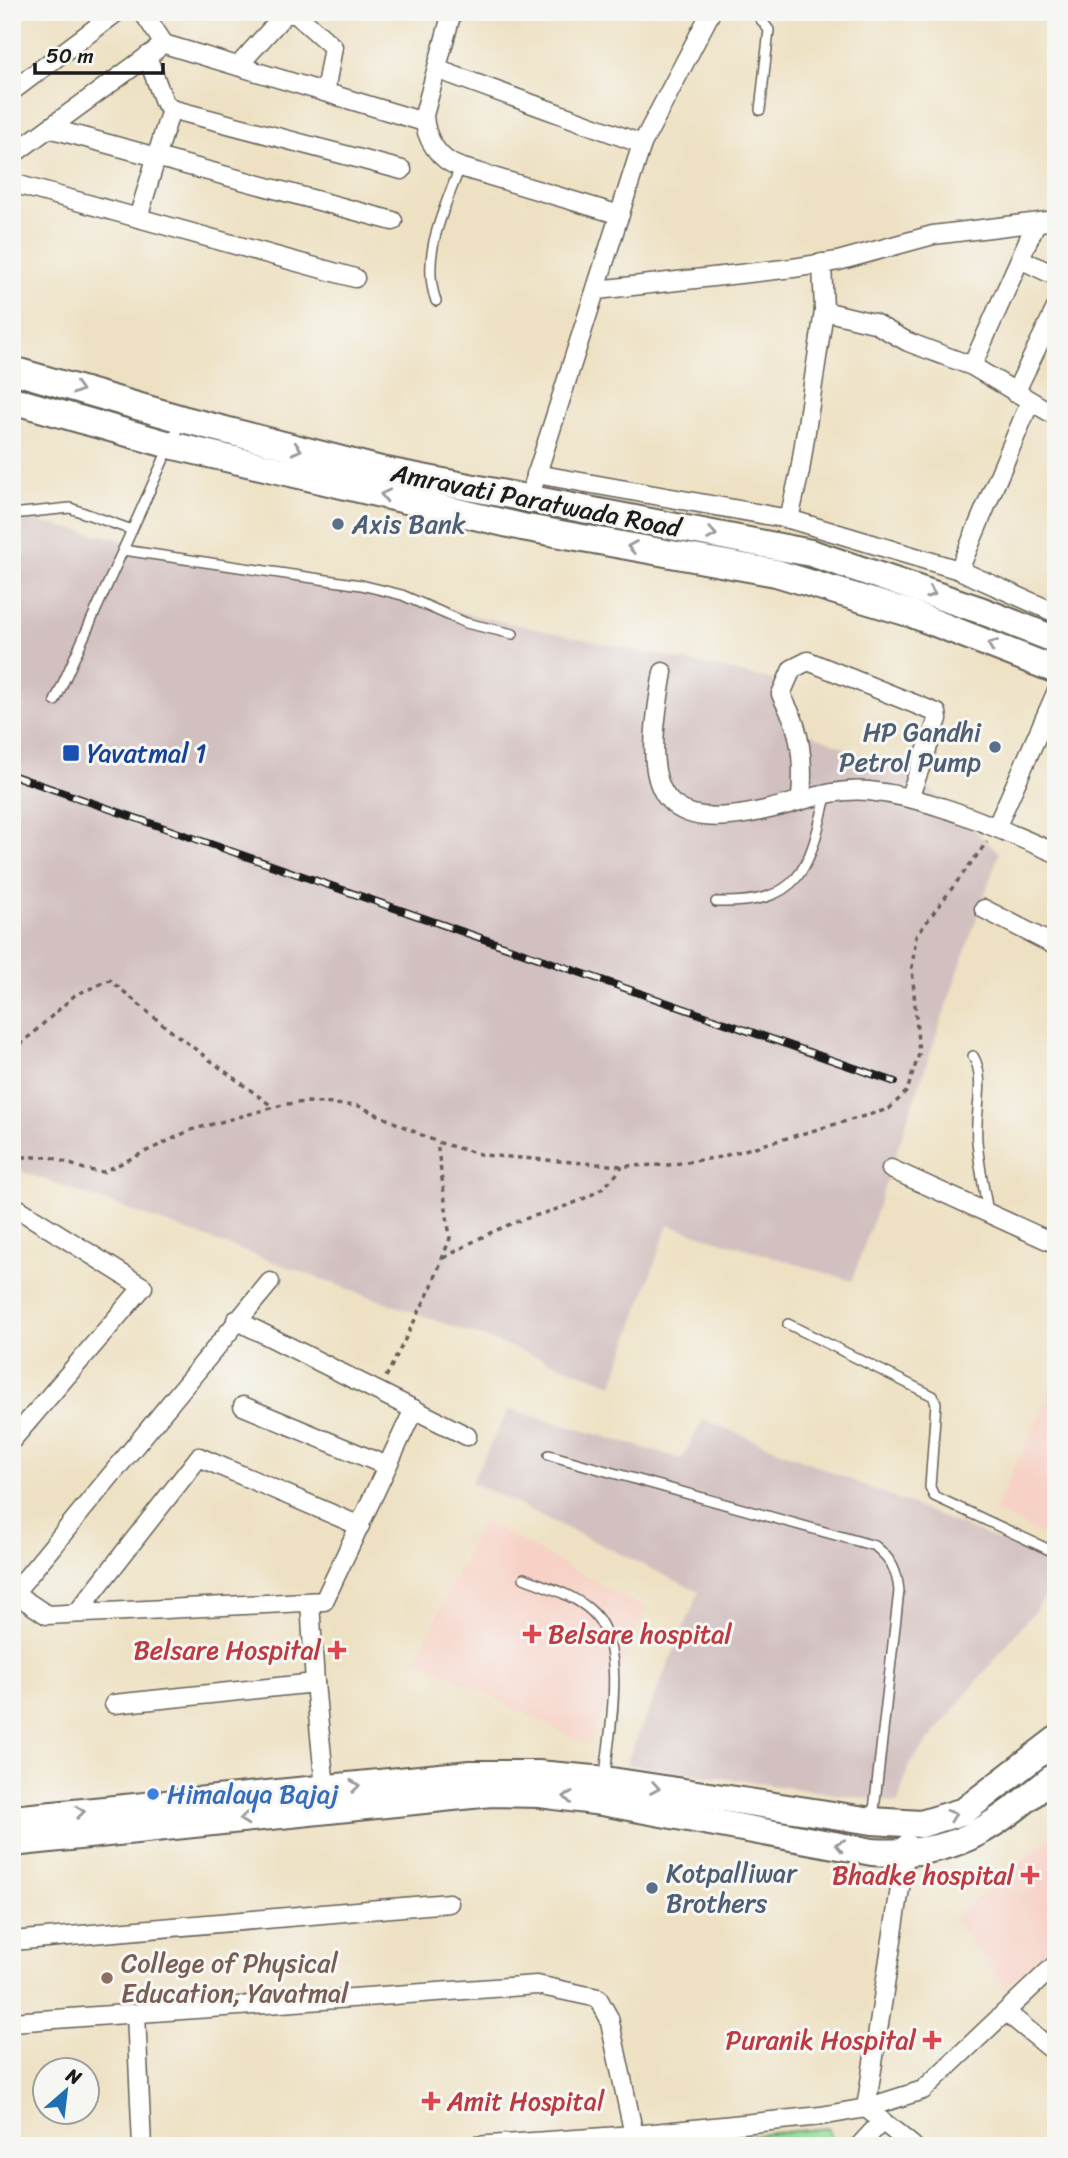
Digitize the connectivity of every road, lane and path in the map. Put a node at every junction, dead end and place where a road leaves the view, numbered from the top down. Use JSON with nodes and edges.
{"nodes":[{"id":1,"x":117,"y":12,"type":"edge"},
{"id":2,"x":143,"y":12,"type":"edge"},
{"id":3,"x":452,"y":12,"type":"edge"},
{"id":4,"x":711,"y":12,"type":"edge"},
{"id":5,"x":755,"y":12,"type":"edge"},
{"id":6,"x":164,"y":44,"type":"junction"},
{"id":7,"x":147,"y":57,"type":"junction"},
{"id":8,"x":238,"y":66,"type":"junction"},
{"id":9,"x":439,"y":70,"type":"junction"},
{"id":10,"x":12,"y":91,"type":"edge"},
{"id":11,"x":325,"y":92,"type":"junction"},
{"id":12,"x":171,"y":109,"type":"junction"},
{"id":13,"x":760,"y":110,"type":"dead end"},
{"id":14,"x":424,"y":122,"type":"junction"},
{"id":15,"x":49,"y":128,"type":"junction"},
{"id":16,"x":642,"y":144,"type":"junction"},
{"id":17,"x":12,"y":155,"type":"edge"},
{"id":18,"x":155,"y":157,"type":"junction"},
{"id":19,"x":460,"y":167,"type":"junction"},
{"id":20,"x":402,"y":170,"type":"dead end"},
{"id":21,"x":12,"y":183,"type":"edge"},
{"id":22,"x":620,"y":215,"type":"junction"},
{"id":23,"x":138,"y":218,"type":"junction"},
{"id":24,"x":1056,"y":220,"type":"edge"},
{"id":25,"x":393,"y":221,"type":"dead end"},
{"id":26,"x":1036,"y":223,"type":"junction"},
{"id":27,"x":1020,"y":259,"type":"junction"},
{"id":28,"x":822,"y":263,"type":"junction"},
{"id":29,"x":1056,"y":275,"type":"edge"},
{"id":30,"x":355,"y":278,"type":"dead end"},
{"id":31,"x":597,"y":290,"type":"junction"},
{"id":32,"x":436,"y":302,"type":"dead end"},
{"id":33,"x":1056,"y":308,"type":"edge"},
{"id":34,"x":824,"y":312,"type":"junction"},
{"id":35,"x":972,"y":366,"type":"junction"},
{"id":36,"x":12,"y":370,"type":"edge"},
{"id":37,"x":1023,"y":397,"type":"junction"},
{"id":38,"x":12,"y":400,"type":"edge"},
{"id":39,"x":1056,"y":416,"type":"edge"},
{"id":40,"x":182,"y":419,"type":"junction"},
{"id":41,"x":170,"y":445,"type":"junction"},
{"id":42,"x":536,"y":474,"type":"junction"},
{"id":43,"x":528,"y":500,"type":"junction"},
{"id":44,"x":12,"y":514,"type":"edge"},
{"id":45,"x":789,"y":519,"type":"junction"},
{"id":46,"x":132,"y":530,"type":"junction"},
{"id":47,"x":123,"y":550,"type":"junction"},
{"id":48,"x":959,"y":570,"type":"junction"},
{"id":49,"x":1056,"y":613,"type":"edge"},
{"id":50,"x":513,"y":634,"type":"dead end"},
{"id":51,"x":1056,"y":640,"type":"edge"},
{"id":52,"x":1056,"y":670,"type":"edge"},
{"id":53,"x":663,"y":672,"type":"dead end"},
{"id":54,"x":1056,"y":693,"type":"edge"},
{"id":55,"x":55,"y":701,"type":"dead end"},
{"id":56,"x":826,"y":796,"type":"junction"},
{"id":57,"x":909,"y":798,"type":"junction"},
{"id":58,"x":801,"y":799,"type":"junction"},
{"id":59,"x":996,"y":828,"type":"junction"},
{"id":60,"x":1056,"y":853,"type":"edge"},
{"id":61,"x":716,"y":902,"type":"dead end"},
{"id":62,"x":984,"y":909,"type":"dead end"},
{"id":63,"x":1056,"y":946,"type":"edge"},
{"id":64,"x":12,"y":1052,"type":"edge"},
{"id":65,"x":972,"y":1056,"type":"dead end"},
{"id":66,"x":274,"y":1107,"type":"junction"},
{"id":67,"x":437,"y":1142,"type":"junction"},
{"id":68,"x":12,"y":1157,"type":"edge"},
{"id":69,"x":622,"y":1166,"type":"junction"},
{"id":70,"x":891,"y":1169,"type":"dead end"},
{"id":71,"x":12,"y":1205,"type":"edge"},
{"id":72,"x":988,"y":1213,"type":"junction"},
{"id":73,"x":1056,"y":1244,"type":"edge"},
{"id":74,"x":444,"y":1258,"type":"junction"},
{"id":75,"x":270,"y":1282,"type":"dead end"},
{"id":76,"x":236,"y":1320,"type":"junction"},
{"id":77,"x":788,"y":1324,"type":"dead end"},
{"id":78,"x":379,"y":1392,"type":"junction"},
{"id":79,"x":243,"y":1406,"type":"dead end"},
{"id":80,"x":414,"y":1409,"type":"junction"},
{"id":81,"x":467,"y":1436,"type":"dead end"},
{"id":82,"x":12,"y":1440,"type":"edge"},
{"id":83,"x":549,"y":1455,"type":"dead end"},
{"id":84,"x":387,"y":1466,"type":"junction"},
{"id":85,"x":359,"y":1526,"type":"junction"},
{"id":86,"x":1056,"y":1553,"type":"edge"},
{"id":87,"x":524,"y":1578,"type":"dead end"},
{"id":88,"x":310,"y":1602,"type":"junction"},
{"id":89,"x":77,"y":1614,"type":"junction"},
{"id":90,"x":315,"y":1683,"type":"junction"},
{"id":91,"x":114,"y":1703,"type":"dead end"},
{"id":92,"x":1056,"y":1740,"type":"edge"},
{"id":93,"x":1056,"y":1775,"type":"edge"},
{"id":94,"x":603,"y":1791,"type":"junction"},
{"id":95,"x":326,"y":1799,"type":"junction"},
{"id":96,"x":12,"y":1819,"type":"edge"},
{"id":97,"x":872,"y":1821,"type":"junction"},
{"id":98,"x":908,"y":1824,"type":"junction"},
{"id":99,"x":12,"y":1843,"type":"edge"},
{"id":100,"x":907,"y":1854,"type":"junction"},
{"id":101,"x":449,"y":1903,"type":"dead end"},
{"id":102,"x":12,"y":1941,"type":"edge"},
{"id":103,"x":1056,"y":1964,"type":"edge"},
{"id":104,"x":1006,"y":2012,"type":"junction"},
{"id":105,"x":136,"y":2014,"type":"junction"},
{"id":106,"x":12,"y":2022,"type":"edge"},
{"id":107,"x":1056,"y":2053,"type":"edge"},
{"id":108,"x":866,"y":2108,"type":"junction"},
{"id":109,"x":882,"y":2121,"type":"junction"},
{"id":110,"x":634,"y":2135,"type":"junction"},
{"id":111,"x":142,"y":2146,"type":"edge"},
{"id":112,"x":475,"y":2146,"type":"edge"},
{"id":113,"x":859,"y":2146,"type":"edge"},
{"id":114,"x":913,"y":2146,"type":"edge"}],
"edges":[{"from":1,"to":10,"type":"street"},
{"from":2,"to":6,"type":"street"},
{"from":3,"to":9,"type":"street"},
{"from":4,"to":16,"type":"street"},
{"from":5,"to":13,"type":"lane"},
{"from":6,"to":7,"type":"street"},
{"from":6,"to":8,"type":"street"},
{"from":7,"to":12,"type":"street"},
{"from":7,"to":15,"type":"street"},
{"from":8,"to":11,"type":"street"},
{"from":8,"to":11,"type":"street"},
{"from":9,"to":14,"type":"street"},
{"from":9,"to":16,"type":"street"},
{"from":11,"to":14,"type":"street"},
{"from":12,"to":18,"type":"street"},
{"from":12,"to":20,"type":"street"},
{"from":14,"to":19,"type":"street"},
{"from":15,"to":17,"type":"street"},
{"from":15,"to":18,"type":"street"},
{"from":16,"to":22,"type":"street"},
{"from":18,"to":23,"type":"street"},
{"from":18,"to":25,"type":"street"},
{"from":19,"to":22,"type":"street"},
{"from":19,"to":32,"type":"lane"},
{"from":21,"to":23,"type":"street"},
{"from":22,"to":31,"type":"street"},
{"from":23,"to":30,"type":"street"},
{"from":24,"to":26,"type":"street"},
{"from":26,"to":27,"type":"street"},
{"from":26,"to":28,"type":"street"},
{"from":27,"to":29,"type":"street"},
{"from":27,"to":35,"type":"street"},
{"from":28,"to":31,"type":"street"},
{"from":28,"to":34,"type":"street"},
{"from":31,"to":42,"type":"street"},
{"from":33,"to":37,"type":"street"},
{"from":34,"to":35,"type":"street"},
{"from":34,"to":45,"type":"street"},
{"from":35,"to":37,"type":"street"},
{"from":36,"to":40,"type":"main road","name":"Amravati Paratwada Road","one_way":true},
{"from":37,"to":39,"type":"street"},
{"from":37,"to":48,"type":"street"},
{"from":38,"to":41,"type":"main road","name":"Amravati Paratwada Road"},
{"from":40,"to":41,"type":"lane"},
{"from":40,"to":43,"type":"main road","name":"Amravati Paratwada Road","one_way":true},
{"from":41,"to":46,"type":"lane"},
{"from":52,"to":41,"type":"main road","name":"Amravati Paratwada Road","one_way":true},
{"from":42,"to":43,"type":"street"},
{"from":42,"to":45,"type":"street"},
{"from":43,"to":51,"type":"main road","name":"Amravati Paratwada Road","one_way":true},
{"from":44,"to":46,"type":"lane"},
{"from":45,"to":48,"type":"street"},
{"from":46,"to":47,"type":"lane"},
{"from":47,"to":50,"type":"lane"},
{"from":47,"to":55,"type":"lane"},
{"from":48,"to":49,"type":"street"},
{"from":53,"to":58,"type":"street"},
{"from":54,"to":59,"type":"street"},
{"from":56,"to":57,"type":"street"},
{"from":56,"to":58,"type":"street"},
{"from":56,"to":61,"type":"lane"},
{"from":57,"to":58,"type":"street"},
{"from":57,"to":59,"type":"street"},
{"from":59,"to":60,"type":"street"},
{"from":59,"to":69,"type":"path"},
{"from":62,"to":63,"type":"street"},
{"from":64,"to":66,"type":"path"},
{"from":65,"to":72,"type":"lane"},
{"from":66,"to":67,"type":"path"},
{"from":66,"to":68,"type":"path"},
{"from":67,"to":69,"type":"path"},
{"from":67,"to":74,"type":"path"},
{"from":69,"to":74,"type":"path"},
{"from":70,"to":72,"type":"street"},
{"from":71,"to":82,"type":"street"},
{"from":72,"to":73,"type":"street"},
{"from":74,"to":78,"type":"path"},
{"from":75,"to":76,"type":"street"},
{"from":76,"to":78,"type":"street"},
{"from":76,"to":89,"type":"street"},
{"from":77,"to":86,"type":"lane"},
{"from":78,"to":80,"type":"street"},
{"from":79,"to":84,"type":"street"},
{"from":80,"to":81,"type":"street"},
{"from":80,"to":84,"type":"street"},
{"from":83,"to":97,"type":"lane"},
{"from":84,"to":85,"type":"street"},
{"from":85,"to":88,"type":"street"},
{"from":85,"to":89,"type":"street"},
{"from":87,"to":94,"type":"lane"},
{"from":88,"to":89,"type":"street"},
{"from":88,"to":90,"type":"street"},
{"from":90,"to":91,"type":"street"},
{"from":90,"to":95,"type":"street"},
{"from":98,"to":92,"type":"main road","one_way":true},
{"from":93,"to":100,"type":"main road"},
{"from":94,"to":95,"type":"main road"},
{"from":94,"to":97,"type":"main road","one_way":true},
{"from":100,"to":94,"type":"main road","one_way":true},
{"from":96,"to":95,"type":"main road","one_way":true},
{"from":95,"to":99,"type":"main road","one_way":true},
{"from":97,"to":98,"type":"main road"},
{"from":98,"to":100,"type":"street"},
{"from":100,"to":108,"type":"street"},
{"from":101,"to":102,"type":"street"},
{"from":103,"to":104,"type":"street"},
{"from":104,"to":107,"type":"street"},
{"from":104,"to":108,"type":"street"},
{"from":105,"to":106,"type":"street"},
{"from":105,"to":110,"type":"street"},
{"from":105,"to":111,"type":"street"},
{"from":108,"to":109,"type":"street"},
{"from":108,"to":110,"type":"street"},
{"from":109,"to":113,"type":"street"},
{"from":109,"to":114,"type":"street"},
{"from":110,"to":112,"type":"street"}]}
